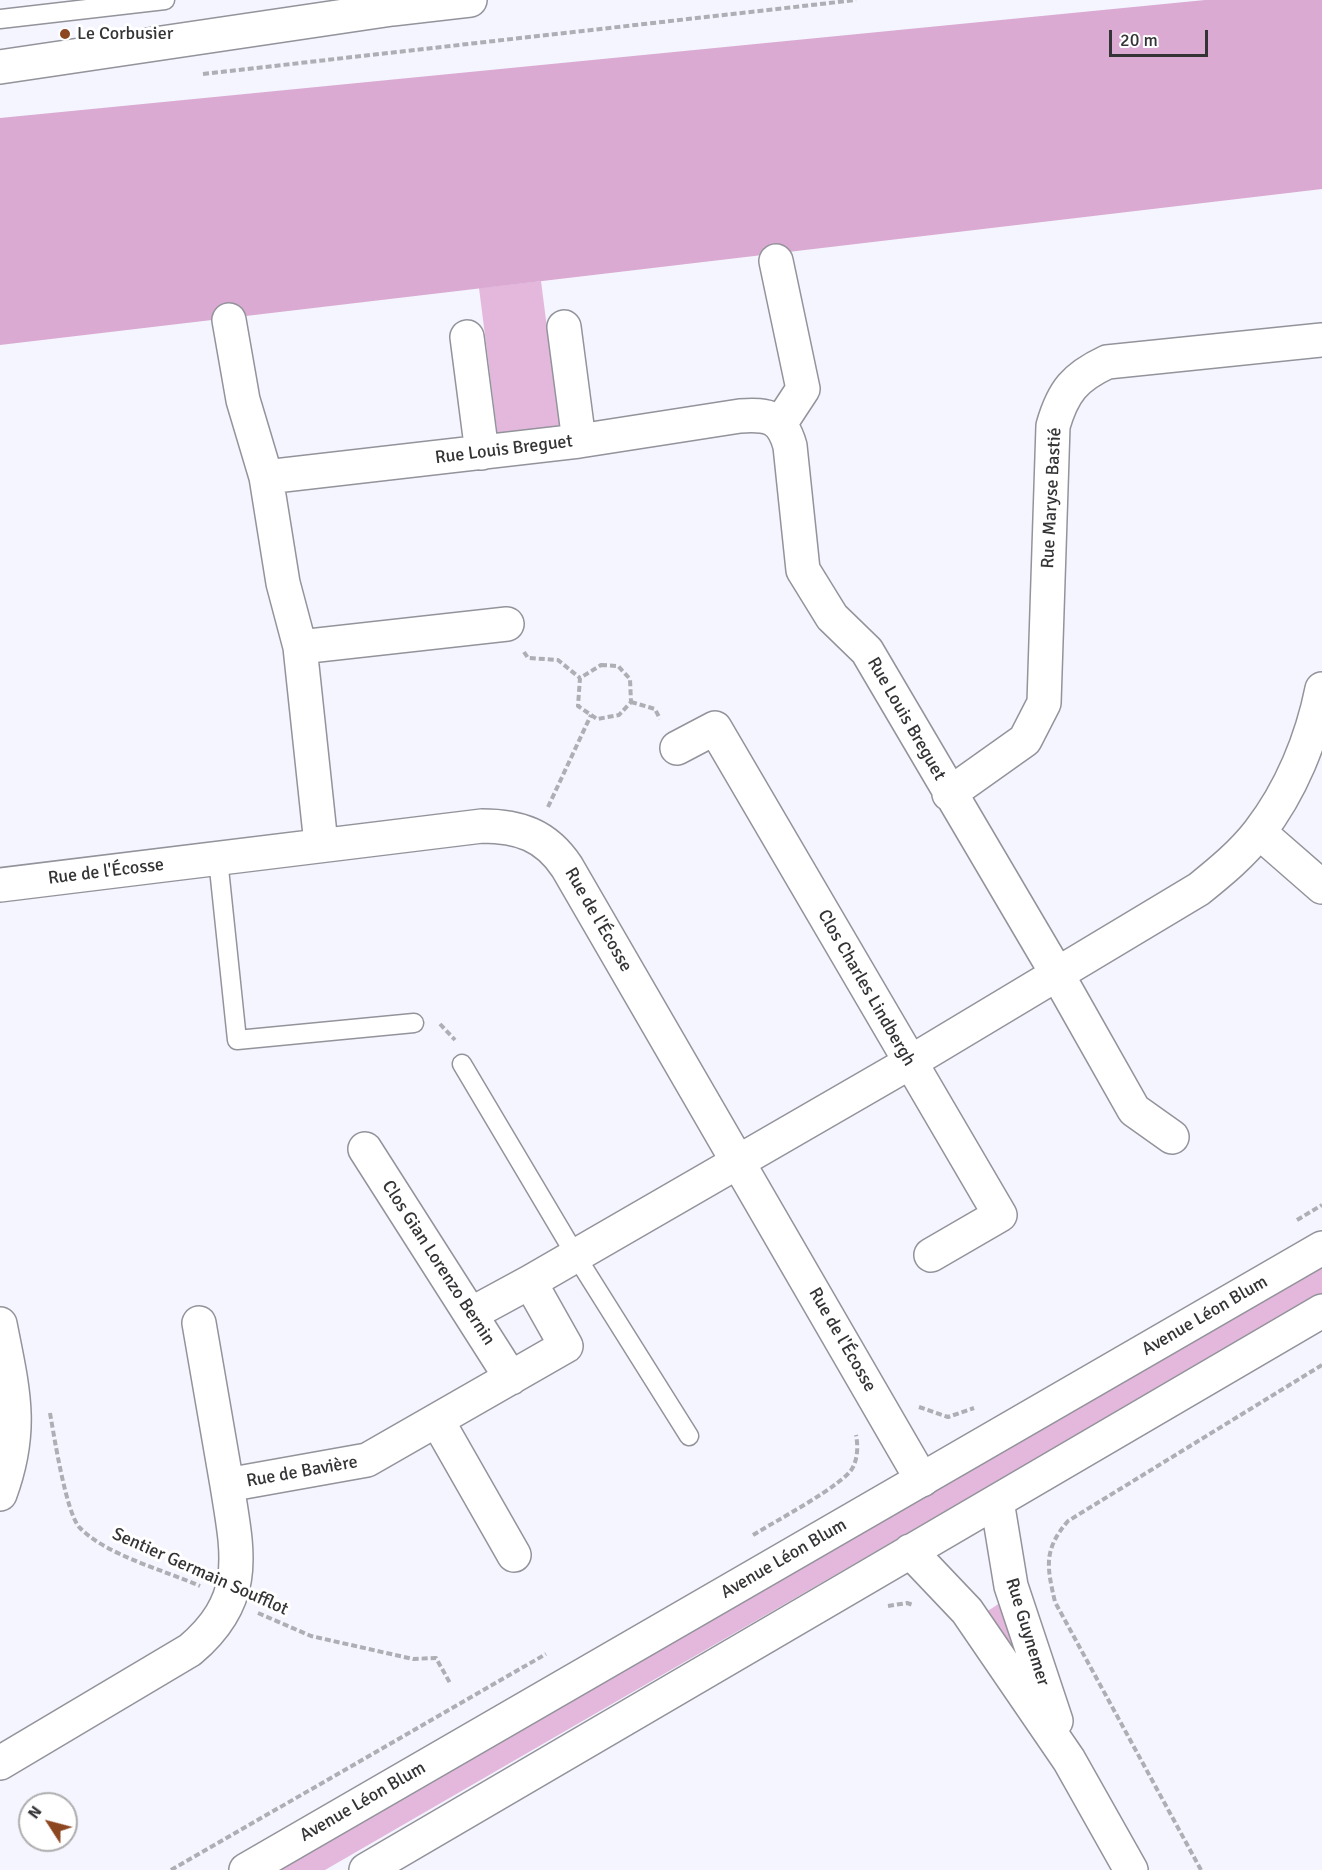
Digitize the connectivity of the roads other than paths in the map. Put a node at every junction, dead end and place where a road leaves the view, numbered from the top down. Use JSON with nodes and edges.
{"nodes":[{"id":1,"x":165,"y":0,"type":"edge"},
{"id":2,"x":470,"y":0,"type":"edge"},
{"id":3,"x":0,"y":18,"type":"edge"},
{"id":4,"x":0,"y":67,"type":"edge"},
{"id":5,"x":776,"y":261,"type":"dead end"},
{"id":6,"x":229,"y":320,"type":"dead end"},
{"id":7,"x":564,"y":327,"type":"dead end"},
{"id":8,"x":467,"y":337,"type":"dead end"},
{"id":9,"x":1322,"y":340,"type":"edge"},
{"id":10,"x":780,"y":424,"type":"junction"},
{"id":11,"x":579,"y":441,"type":"junction"},
{"id":12,"x":482,"y":453,"type":"junction"},
{"id":13,"x":266,"y":477,"type":"junction"},
{"id":14,"x":507,"y":624,"type":"road end"},
{"id":15,"x":300,"y":647,"type":"junction"},
{"id":16,"x":1322,"y":689,"type":"edge"},
{"id":17,"x":677,"y":748,"type":"dead end"},
{"id":18,"x":950,"y":794,"type":"junction"},
{"id":19,"x":1259,"y":832,"type":"junction"},
{"id":20,"x":321,"y":844,"type":"junction"},
{"id":21,"x":218,"y":859,"type":"junction"},
{"id":22,"x":0,"y":885,"type":"edge"},
{"id":23,"x":1322,"y":887,"type":"edge"},
{"id":24,"x":1056,"y":972,"type":"junction"},
{"id":25,"x":414,"y":1023,"type":"road end"},
{"id":26,"x":909,"y":1063,"type":"junction"},
{"id":27,"x":462,"y":1064,"type":"road end"},
{"id":28,"x":1172,"y":1137,"type":"dead end"},
{"id":29,"x":365,"y":1149,"type":"dead end"},
{"id":30,"x":738,"y":1160,"type":"junction"},
{"id":31,"x":1322,"y":1248,"type":"edge"},
{"id":32,"x":931,"y":1255,"type":"dead end"},
{"id":33,"x":576,"y":1256,"type":"junction"},
{"id":34,"x":530,"y":1282,"type":"junction"},
{"id":35,"x":1322,"y":1311,"type":"edge"},
{"id":36,"x":471,"y":1314,"type":"junction"},
{"id":37,"x":199,"y":1323,"type":"dead end"},
{"id":38,"x":0,"y":1324,"type":"edge"},
{"id":39,"x":511,"y":1378,"type":"junction"},
{"id":40,"x":437,"y":1420,"type":"junction"},
{"id":41,"x":689,"y":1436,"type":"dead end"},
{"id":42,"x":922,"y":1480,"type":"junction"},
{"id":43,"x":227,"y":1485,"type":"junction"},
{"id":44,"x":0,"y":1494,"type":"edge"},
{"id":45,"x":997,"y":1501,"type":"junction"},
{"id":46,"x":910,"y":1551,"type":"junction"},
{"id":47,"x":514,"y":1555,"type":"dead end"},
{"id":48,"x":1069,"y":1760,"type":"junction"},
{"id":49,"x":0,"y":1763,"type":"edge"},
{"id":50,"x":246,"y":1870,"type":"edge"},
{"id":51,"x":366,"y":1870,"type":"edge"},
{"id":52,"x":1131,"y":1870,"type":"edge"}],
"edges":[{"from":1,"to":3,"type":"lane"},
{"from":2,"to":4,"type":"street"},
{"from":5,"to":10,"type":"street"},
{"from":6,"to":13,"type":"street"},
{"from":7,"to":11,"type":"street"},
{"from":8,"to":12,"type":"street"},
{"from":9,"to":18,"type":"street","name":"Rue Maryse Bastié"},
{"from":10,"to":11,"type":"street","name":"Rue Louis Breguet"},
{"from":10,"to":18,"type":"street","name":"Rue Louis Breguet"},
{"from":11,"to":12,"type":"street","name":"Rue Louis Breguet"},
{"from":12,"to":13,"type":"street","name":"Rue Louis Breguet"},
{"from":13,"to":15,"type":"street"},
{"from":14,"to":15,"type":"street"},
{"from":15,"to":20,"type":"street"},
{"from":16,"to":19,"type":"street"},
{"from":17,"to":26,"type":"street","name":"Clos Charles Lindbergh"},
{"from":18,"to":24,"type":"street","name":"Rue Louis Breguet"},
{"from":19,"to":23,"type":"street"},
{"from":19,"to":24,"type":"street"},
{"from":20,"to":21,"type":"street","name":"Rue de l'Écosse"},
{"from":20,"to":30,"type":"street","name":"Rue de l'Écosse"},
{"from":21,"to":22,"type":"street","name":"Rue de l'Écosse"},
{"from":21,"to":25,"type":"lane"},
{"from":24,"to":26,"type":"street"},
{"from":24,"to":28,"type":"street","name":"Rue Louis Breguet"},
{"from":26,"to":30,"type":"street"},
{"from":26,"to":32,"type":"street","name":"Clos Charles Lindbergh"},
{"from":27,"to":33,"type":"lane"},
{"from":29,"to":36,"type":"street","name":"Clos Gian Lorenzo Bernin"},
{"from":30,"to":33,"type":"street"},
{"from":30,"to":42,"type":"street","name":"Rue de l'Écosse"},
{"from":31,"to":42,"type":"street","name":"Avenue Léon Blum"},
{"from":33,"to":34,"type":"street"},
{"from":33,"to":41,"type":"lane"},
{"from":34,"to":36,"type":"street"},
{"from":34,"to":39,"type":"street","name":"Rue de Bavière"},
{"from":35,"to":45,"type":"street"},
{"from":36,"to":39,"type":"street","name":"Clos Gian Lorenzo Bernin"},
{"from":37,"to":43,"type":"street"},
{"from":38,"to":44,"type":"street"},
{"from":39,"to":40,"type":"street","name":"Rue de Bavière"},
{"from":40,"to":43,"type":"street","name":"Rue de Bavière"},
{"from":40,"to":47,"type":"street"},
{"from":42,"to":50,"type":"street","name":"Avenue Léon Blum"},
{"from":43,"to":49,"type":"street","name":"Rue de Bavière"},
{"from":45,"to":46,"type":"street"},
{"from":45,"to":48,"type":"street","name":"Rue Guynemer"},
{"from":46,"to":48,"type":"street","name":"Rue Guynemer"},
{"from":46,"to":51,"type":"street"},
{"from":48,"to":52,"type":"street","name":"Rue Guynemer"}]}
